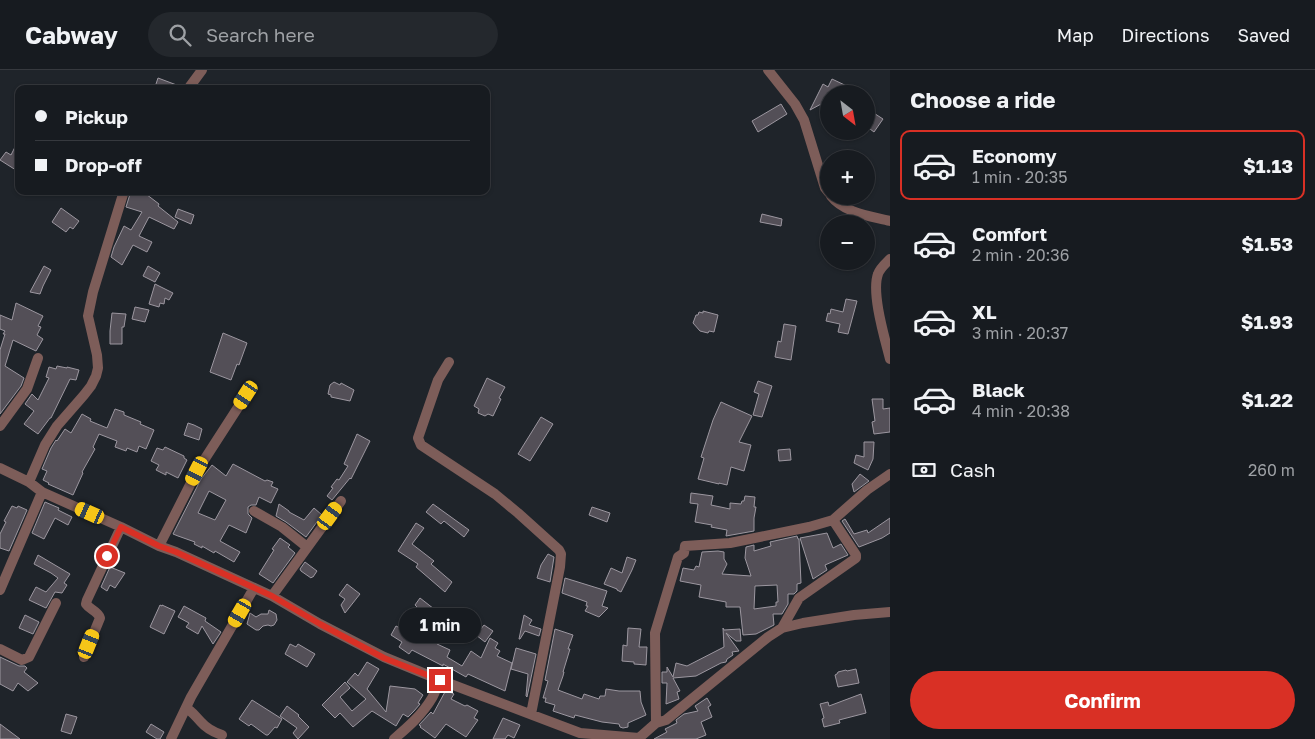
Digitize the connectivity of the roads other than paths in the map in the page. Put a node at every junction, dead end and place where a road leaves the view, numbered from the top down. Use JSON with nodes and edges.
{"nodes":[{"id":1,"x":202,"y":70,"type":"edge"},
{"id":2,"x":768,"y":70,"type":"edge"},
{"id":3,"x":191,"y":85,"type":"edge"},
{"id":4,"x":820,"y":169,"type":"edge"},
{"id":5,"x":123,"y":195,"type":"edge"},
{"id":6,"x":840,"y":205,"type":"edge"},
{"id":7,"x":890,"y":220,"type":"edge"},
{"id":8,"x":890,"y":259,"type":"edge"},
{"id":9,"x":38,"y":358,"type":"dead end"},
{"id":10,"x":890,"y":359,"type":"edge"},
{"id":11,"x":449,"y":362,"type":"dead end"},
{"id":12,"x":249,"y":386,"type":"dead end"},
{"id":13,"x":0,"y":426,"type":"edge"},
{"id":14,"x":0,"y":468,"type":"edge"},
{"id":15,"x":890,"y":474,"type":"edge"},
{"id":16,"x":29,"y":482,"type":"junction"},
{"id":17,"x":42,"y":492,"type":"junction"},
{"id":18,"x":341,"y":501,"type":"dead end"},
{"id":19,"x":254,"y":511,"type":"dead end"},
{"id":20,"x":833,"y":520,"type":"junction"},
{"id":21,"x":121,"y":527,"type":"junction"},
{"id":22,"x":159,"y":546,"type":"junction"},
{"id":23,"x":307,"y":547,"type":"junction"},
{"id":24,"x":254,"y":588,"type":"junction"},
{"id":25,"x":0,"y":590,"type":"edge"},
{"id":26,"x":272,"y":596,"type":"junction"},
{"id":27,"x":56,"y":603,"type":"dead end"},
{"id":28,"x":890,"y":612,"type":"edge"},
{"id":29,"x":782,"y":628,"type":"junction"},
{"id":30,"x":0,"y":649,"type":"edge"},
{"id":31,"x":84,"y":657,"type":"dead end"},
{"id":32,"x":440,"y":680,"type":"junction"},
{"id":33,"x":186,"y":708,"type":"junction"},
{"id":34,"x":531,"y":714,"type":"junction"},
{"id":35,"x":656,"y":723,"type":"junction"},
{"id":36,"x":222,"y":735,"type":"dead end"},
{"id":37,"x":639,"y":738,"type":"edge"},
{"id":38,"x":171,"y":739,"type":"edge"},
{"id":39,"x":394,"y":739,"type":"edge"}],
"edges":[{"from":1,"to":3,"type":"street"},
{"from":2,"to":4,"type":"street"},
{"from":5,"to":16,"type":"street"},
{"from":6,"to":7,"type":"street"},
{"from":8,"to":10,"type":"street"},
{"from":9,"to":13,"type":"street"},
{"from":11,"to":34,"type":"street"},
{"from":12,"to":22,"type":"street"},
{"from":14,"to":16,"type":"street"},
{"from":15,"to":20,"type":"street"},
{"from":16,"to":17,"type":"street"},
{"from":17,"to":21,"type":"street"},
{"from":17,"to":25,"type":"street"},
{"from":18,"to":23,"type":"street"},
{"from":19,"to":23,"type":"street"},
{"from":20,"to":29,"type":"street"},
{"from":20,"to":35,"type":"street"},
{"from":21,"to":22,"type":"street"},
{"from":21,"to":31,"type":"street"},
{"from":22,"to":24,"type":"street"},
{"from":23,"to":26,"type":"street"},
{"from":24,"to":26,"type":"street"},
{"from":24,"to":33,"type":"street"},
{"from":26,"to":32,"type":"street"},
{"from":27,"to":30,"type":"street"},
{"from":28,"to":29,"type":"street"},
{"from":29,"to":35,"type":"street"},
{"from":32,"to":34,"type":"street"},
{"from":32,"to":39,"type":"street"},
{"from":33,"to":36,"type":"street"},
{"from":33,"to":38,"type":"street"},
{"from":34,"to":37,"type":"street"},
{"from":35,"to":37,"type":"street"}]}
